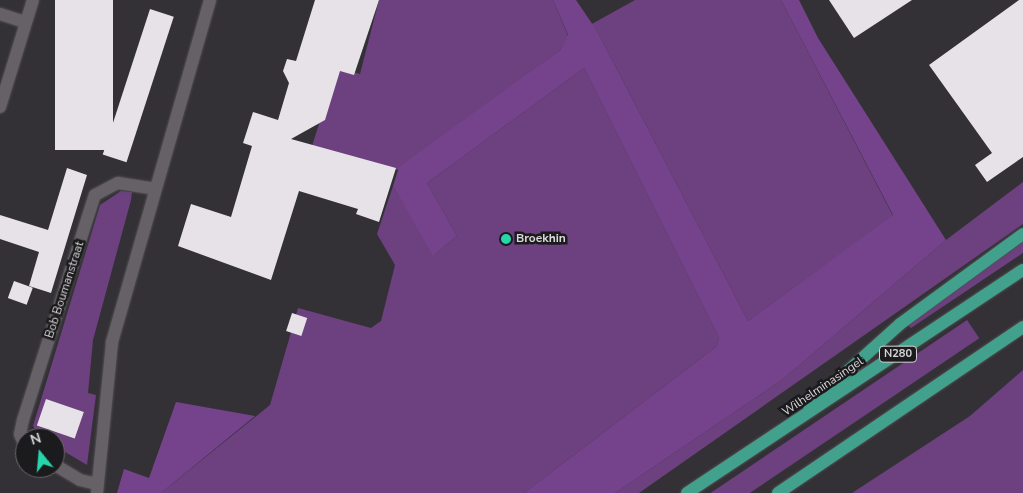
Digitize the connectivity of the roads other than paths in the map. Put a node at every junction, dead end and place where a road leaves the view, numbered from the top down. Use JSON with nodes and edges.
{"nodes":[{"id":1,"x":32,"y":0,"type":"edge"},
{"id":2,"x":210,"y":0,"type":"edge"},
{"id":3,"x":0,"y":14,"type":"edge"},
{"id":4,"x":25,"y":22,"type":"junction"},
{"id":5,"x":0,"y":107,"type":"edge"},
{"id":6,"x":155,"y":189,"type":"junction"},
{"id":7,"x":1023,"y":234,"type":"edge"},
{"id":8,"x":1023,"y":270,"type":"edge"},
{"id":9,"x":1020,"y":330,"type":"edge"},
{"id":10,"x":21,"y":428,"type":"edge"},
{"id":11,"x":773,"y":437,"type":"junction"},
{"id":12,"x":65,"y":471,"type":"edge"},
{"id":13,"x":98,"y":488,"type":"edge"},
{"id":14,"x":687,"y":493,"type":"edge"},
{"id":15,"x":778,"y":493,"type":"edge"}],
"edges":[{"from":1,"to":4,"type":"street"},
{"from":2,"to":6,"type":"street"},
{"from":3,"to":4,"type":"street"},
{"from":4,"to":5,"type":"street"},
{"from":6,"to":10,"type":"street","name":"Bob Boumanstraat"},
{"from":6,"to":13,"type":"street"},
{"from":7,"to":11,"type":"main road","number":"N280"},
{"from":8,"to":11,"type":"main road","name":"Wilhelminasingel","number":"N280"},
{"from":9,"to":15,"type":"main road"},
{"from":11,"to":14,"type":"main road","name":"Wilhelminasingel","number":"N280"},
{"from":12,"to":13,"type":"street"}]}
